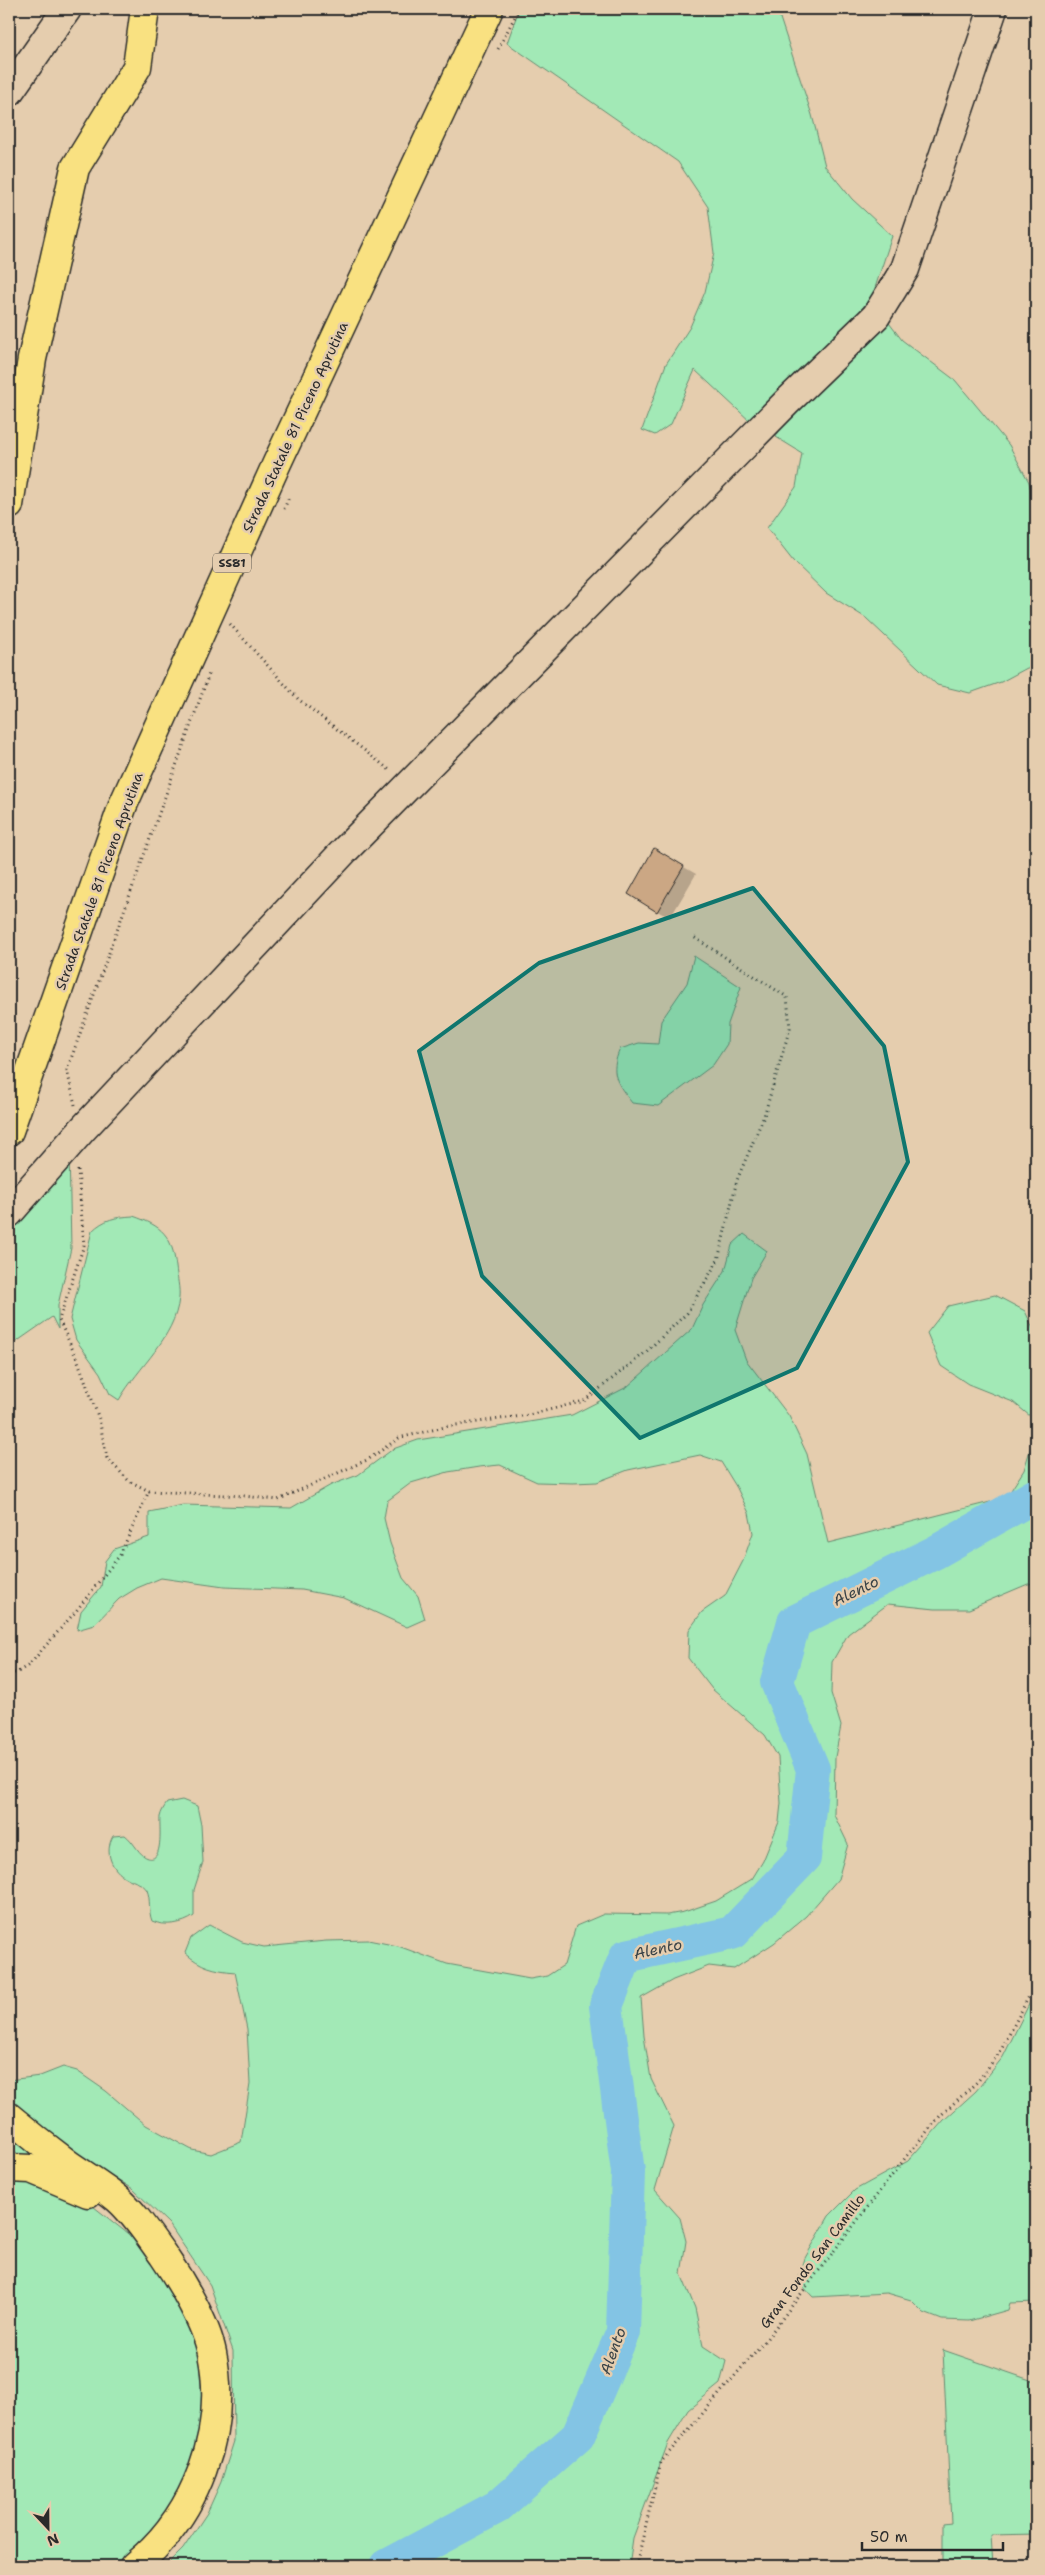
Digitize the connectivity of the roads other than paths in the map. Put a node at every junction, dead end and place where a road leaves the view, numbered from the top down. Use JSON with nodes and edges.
{"nodes":[{"id":1,"x":66,"y":9,"type":"edge"},
{"id":2,"x":145,"y":9,"type":"edge"},
{"id":3,"x":489,"y":9,"type":"edge"},
{"id":4,"x":993,"y":9,"type":"edge"},
{"id":5,"x":9,"y":92,"type":"edge"},
{"id":6,"x":9,"y":505,"type":"edge"},
{"id":7,"x":9,"y":1131,"type":"edge"},
{"id":8,"x":9,"y":1213,"type":"edge"},
{"id":9,"x":9,"y":2117,"type":"edge"},
{"id":10,"x":9,"y":2168,"type":"edge"},
{"id":11,"x":172,"y":2268,"type":"junction"},
{"id":12,"x":134,"y":2566,"type":"edge"}],
"edges":[{"from":1,"to":5,"type":"street"},
{"from":2,"to":6,"type":"main road"},
{"from":3,"to":7,"type":"main road","name":"Strada Statale 81 Piceno Aprutina","number":"SS81"},
{"from":4,"to":8,"type":"street"},
{"from":9,"to":11,"type":"main road"},
{"from":10,"to":11,"type":"main road"},
{"from":11,"to":12,"type":"main road"}]}
